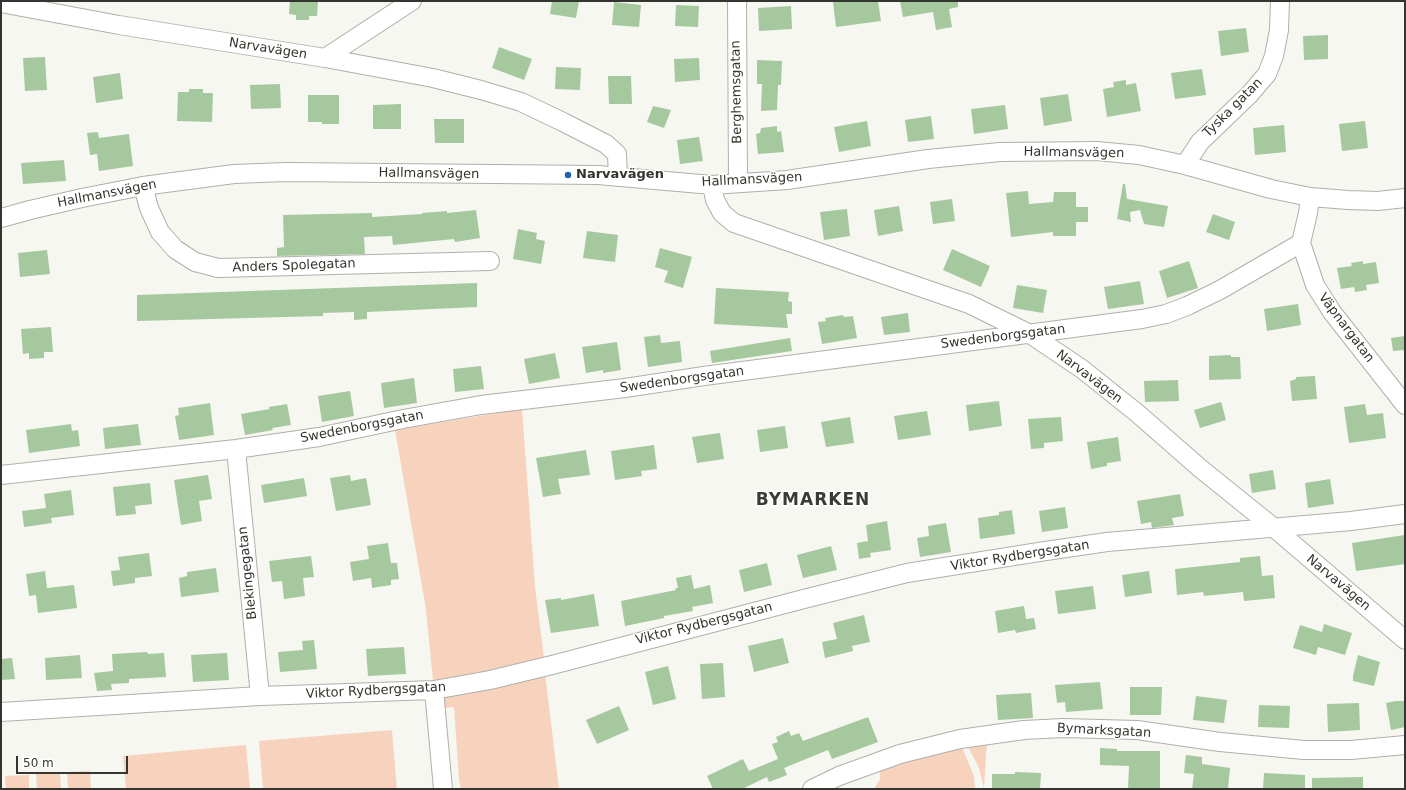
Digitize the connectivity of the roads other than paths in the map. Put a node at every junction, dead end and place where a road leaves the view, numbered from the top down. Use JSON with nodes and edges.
{"nodes":[{"id":1,"x":412,"y":1,"type":"edge"},
{"id":2,"x":737,"y":1,"type":"edge"},
{"id":3,"x":1280,"y":1,"type":"edge"},
{"id":4,"x":1,"y":3,"type":"edge"},
{"id":5,"x":325,"y":58,"type":"junction"},
{"id":6,"x":1185,"y":165,"type":"junction"},
{"id":7,"x":618,"y":177,"type":"junction"},
{"id":8,"x":738,"y":184,"type":"junction"},
{"id":9,"x":712,"y":185,"type":"junction"},
{"id":10,"x":143,"y":186,"type":"junction"},
{"id":11,"x":1310,"y":197,"type":"junction"},
{"id":12,"x":1405,"y":198,"type":"edge"},
{"id":13,"x":1,"y":218,"type":"edge"},
{"id":14,"x":1301,"y":243,"type":"junction"},
{"id":15,"x":490,"y":261,"type":"dead end"},
{"id":16,"x":1030,"y":334,"type":"junction"},
{"id":17,"x":1405,"y":405,"type":"edge"},
{"id":18,"x":236,"y":449,"type":"junction"},
{"id":19,"x":1,"y":475,"type":"edge"},
{"id":20,"x":1405,"y":514,"type":"edge"},
{"id":21,"x":1273,"y":527,"type":"junction"},
{"id":22,"x":1405,"y":640,"type":"edge"},
{"id":23,"x":434,"y":690,"type":"junction"},
{"id":24,"x":260,"y":696,"type":"junction"},
{"id":25,"x":1,"y":712,"type":"edge"},
{"id":26,"x":1405,"y":745,"type":"edge"},
{"id":27,"x":443,"y":789,"type":"edge"},
{"id":28,"x":812,"y":789,"type":"edge"}],
"edges":[{"from":1,"to":5,"type":"street"},
{"from":2,"to":8,"type":"street","name":"Berghemsgatan"},
{"from":3,"to":6,"type":"street","name":"Tyska gatan"},
{"from":4,"to":5,"type":"street","name":"Narvavägen"},
{"from":5,"to":7,"type":"street","name":"Narvavägen"},
{"from":6,"to":8,"type":"street","name":"Hallmansvägen"},
{"from":6,"to":11,"type":"street","name":"Hallmansvägen"},
{"from":7,"to":9,"type":"street","name":"Hallmansvägen"},
{"from":7,"to":10,"type":"street","name":"Hallmansvägen"},
{"from":8,"to":9,"type":"street","name":"Hallmansvägen"},
{"from":9,"to":16,"type":"street","name":"Narvavägen"},
{"from":10,"to":13,"type":"street","name":"Hallmansvägen"},
{"from":10,"to":15,"type":"street","name":"Anders Spolegatan"},
{"from":11,"to":12,"type":"street","name":"Hallmansvägen"},
{"from":11,"to":14,"type":"street"},
{"from":14,"to":16,"type":"street","name":"Swedenborgsgatan"},
{"from":14,"to":17,"type":"street","name":"Väpnargatan"},
{"from":16,"to":18,"type":"street","name":"Swedenborgsgatan"},
{"from":16,"to":21,"type":"street","name":"Narvavägen"},
{"from":18,"to":19,"type":"street","name":"Swedenborgsgatan"},
{"from":18,"to":24,"type":"street","name":"Blekingegatan"},
{"from":20,"to":21,"type":"street","name":"Viktor Rydbergsgatan"},
{"from":21,"to":22,"type":"street","name":"Narvavägen"},
{"from":21,"to":23,"type":"street","name":"Viktor Rydbergsgatan"},
{"from":23,"to":24,"type":"street","name":"Viktor Rydbergsgatan"},
{"from":23,"to":27,"type":"street"},
{"from":24,"to":25,"type":"street","name":"Viktor Rydbergsgatan"},
{"from":26,"to":28,"type":"street","name":"Bymarksgatan"}]}
